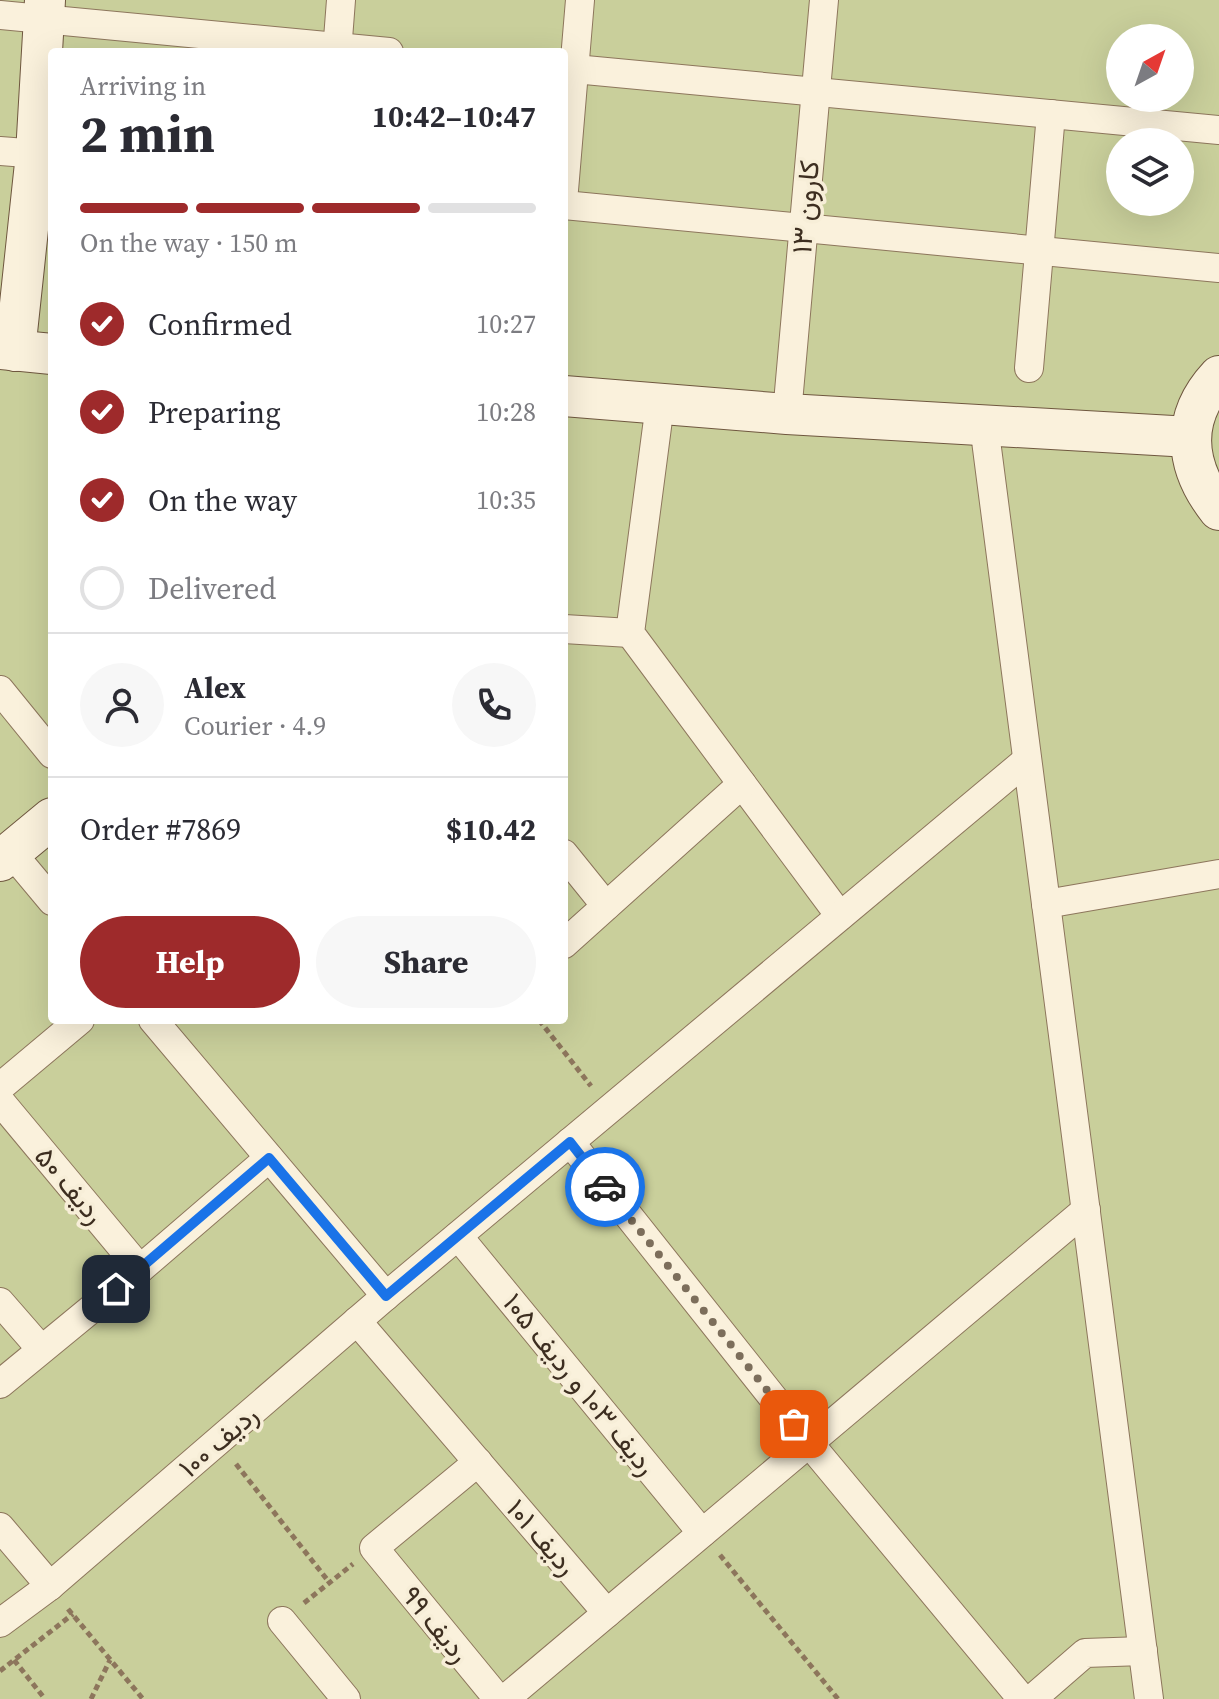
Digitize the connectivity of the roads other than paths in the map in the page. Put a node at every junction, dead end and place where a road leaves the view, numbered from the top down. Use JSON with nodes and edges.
{"nodes":[{"id":1,"x":341,"y":0,"type":"edge"},
{"id":2,"x":580,"y":0,"type":"edge"},
{"id":3,"x":824,"y":0,"type":"edge"},
{"id":4,"x":44,"y":10,"type":"edge"},
{"id":5,"x":0,"y":15,"type":"edge"},
{"id":6,"x":323,"y":48,"type":"edge"},
{"id":7,"x":338,"y":48,"type":"edge"},
{"id":8,"x":569,"y":69,"type":"edge"},
{"id":9,"x":815,"y":92,"type":"junction"},
{"id":10,"x":568,"y":93,"type":"edge"},
{"id":11,"x":1051,"y":114,"type":"junction"},
{"id":12,"x":1219,"y":130,"type":"edge"},
{"id":13,"x":29,"y":153,"type":"edge"},
{"id":14,"x":568,"y":205,"type":"edge"},
{"id":15,"x":804,"y":228,"type":"junction"},
{"id":16,"x":1039,"y":251,"type":"junction"},
{"id":17,"x":1219,"y":268,"type":"edge"},
{"id":18,"x":22,"y":352,"type":"edge"},
{"id":19,"x":1029,"y":368,"type":"dead end"},
{"id":20,"x":1219,"y":376,"type":"edge"},
{"id":21,"x":568,"y":396,"type":"edge"},
{"id":22,"x":660,"y":404,"type":"junction"},
{"id":23,"x":787,"y":414,"type":"junction"},
{"id":24,"x":984,"y":425,"type":"junction"},
{"id":25,"x":1190,"y":437,"type":"junction"},
{"id":26,"x":1219,"y":510,"type":"edge"},
{"id":27,"x":568,"y":629,"type":"edge"},
{"id":28,"x":630,"y":633,"type":"junction"},
{"id":29,"x":0,"y":690,"type":"edge"},
{"id":30,"x":48,"y":749,"type":"edge"},
{"id":31,"x":1027,"y":760,"type":"junction"},
{"id":32,"x":742,"y":784,"type":"junction"},
{"id":33,"x":48,"y":821,"type":"edge"},
{"id":34,"x":5,"y":857,"type":"edge"},
{"id":35,"x":568,"y":859,"type":"edge"},
{"id":36,"x":1219,"y":874,"type":"edge"},
{"id":37,"x":48,"y":897,"type":"edge"},
{"id":38,"x":1046,"y":904,"type":"junction"},
{"id":39,"x":606,"y":906,"type":"junction"},
{"id":40,"x":840,"y":916,"type":"junction"},
{"id":41,"x":568,"y":940,"type":"edge"},
{"id":42,"x":75,"y":1024,"type":"edge"},
{"id":43,"x":156,"y":1024,"type":"edge"},
{"id":44,"x":0,"y":1087,"type":"edge"},
{"id":45,"x":0,"y":1101,"type":"edge"},
{"id":46,"x":570,"y":1142,"type":"junction"},
{"id":47,"x":269,"y":1158,"type":"junction"},
{"id":48,"x":1086,"y":1210,"type":"junction"},
{"id":49,"x":458,"y":1236,"type":"junction"},
{"id":50,"x":140,"y":1269,"type":"junction"},
{"id":51,"x":386,"y":1296,"type":"junction"},
{"id":52,"x":0,"y":1302,"type":"edge"},
{"id":53,"x":357,"y":1321,"type":"junction"},
{"id":54,"x":41,"y":1349,"type":"junction"},
{"id":55,"x":0,"y":1384,"type":"edge"},
{"id":56,"x":809,"y":1443,"type":"junction"},
{"id":57,"x":478,"y":1462,"type":"junction"},
{"id":58,"x":0,"y":1527,"type":"edge"},
{"id":59,"x":702,"y":1533,"type":"junction"},
{"id":60,"x":50,"y":1586,"type":"junction"},
{"id":61,"x":607,"y":1613,"type":"junction"},
{"id":62,"x":282,"y":1621,"type":"road end"},
{"id":63,"x":0,"y":1623,"type":"edge"},
{"id":64,"x":1143,"y":1651,"type":"junction"},
{"id":65,"x":346,"y":1699,"type":"edge"},
{"id":66,"x":498,"y":1699,"type":"edge"},
{"id":67,"x":505,"y":1699,"type":"edge"},
{"id":68,"x":1022,"y":1699,"type":"edge"},
{"id":69,"x":1032,"y":1699,"type":"edge"},
{"id":70,"x":1149,"y":1699,"type":"edge"}],
"edges":[{"from":1,"to":7,"type":"street"},
{"from":2,"to":8,"type":"street"},
{"from":3,"to":9,"type":"street","name":"کارون ۱۳"},
{"from":4,"to":5,"type":"street"},
{"from":4,"to":6,"type":"street"},
{"from":4,"to":13,"type":"main road"},
{"from":8,"to":9,"type":"street"},
{"from":8,"to":10,"type":"street"},
{"from":9,"to":11,"type":"street"},
{"from":9,"to":15,"type":"street","name":"کارون ۱۳"},
{"from":11,"to":12,"type":"street"},
{"from":11,"to":16,"type":"street"},
{"from":13,"to":18,"type":"main road"},
{"from":14,"to":15,"type":"street"},
{"from":15,"to":16,"type":"street"},
{"from":15,"to":23,"type":"street","name":"کارون ۱۳"},
{"from":16,"to":17,"type":"street"},
{"from":16,"to":19,"type":"street"},
{"from":20,"to":25,"type":"main road"},
{"from":21,"to":22,"type":"main road"},
{"from":22,"to":23,"type":"main road"},
{"from":22,"to":28,"type":"street"},
{"from":23,"to":24,"type":"main road"},
{"from":24,"to":25,"type":"main road"},
{"from":24,"to":31,"type":"street"},
{"from":25,"to":26,"type":"main road"},
{"from":27,"to":28,"type":"street"},
{"from":28,"to":32,"type":"street"},
{"from":29,"to":30,"type":"street"},
{"from":31,"to":38,"type":"street"},
{"from":31,"to":40,"type":"street","name":"ردیف ۱۰۰"},
{"from":32,"to":39,"type":"street"},
{"from":32,"to":40,"type":"street"},
{"from":33,"to":34,"type":"main road"},
{"from":34,"to":37,"type":"street"},
{"from":35,"to":39,"type":"street"},
{"from":36,"to":38,"type":"street"},
{"from":38,"to":48,"type":"street"},
{"from":39,"to":41,"type":"street"},
{"from":40,"to":46,"type":"street","name":"ردیف ۱۰۰"},
{"from":42,"to":44,"type":"street"},
{"from":43,"to":47,"type":"street"},
{"from":45,"to":50,"type":"street","name":"ردیف ۵۰"},
{"from":46,"to":49,"type":"street","name":"ردیف ۱۰۰"},
{"from":46,"to":56,"type":"street"},
{"from":47,"to":50,"type":"street"},
{"from":47,"to":51,"type":"street"},
{"from":48,"to":56,"type":"street"},
{"from":48,"to":64,"type":"street"},
{"from":49,"to":51,"type":"street","name":"ردیف ۱۰۰"},
{"from":49,"to":59,"type":"street","name":"ردیف ۱۰۳ و ردیف ۱۰۵"},
{"from":50,"to":54,"type":"street"},
{"from":51,"to":53,"type":"street","name":"ردیف ۱۰۰"},
{"from":52,"to":54,"type":"street"},
{"from":53,"to":57,"type":"street","name":"ردیف ۱۰۱"},
{"from":53,"to":60,"type":"street","name":"ردیف ۱۰۰"},
{"from":54,"to":55,"type":"street"},
{"from":56,"to":59,"type":"street"},
{"from":56,"to":68,"type":"street"},
{"from":57,"to":61,"type":"street","name":"ردیف ۱۰۱"},
{"from":57,"to":66,"type":"street","name":"ردیف ۹۹"},
{"from":58,"to":60,"type":"street"},
{"from":59,"to":61,"type":"street"},
{"from":60,"to":63,"type":"street","name":"ردیف ۱۰۰"},
{"from":61,"to":67,"type":"street"},
{"from":62,"to":65,"type":"street"},
{"from":64,"to":69,"type":"street"},
{"from":64,"to":70,"type":"street"}]}
